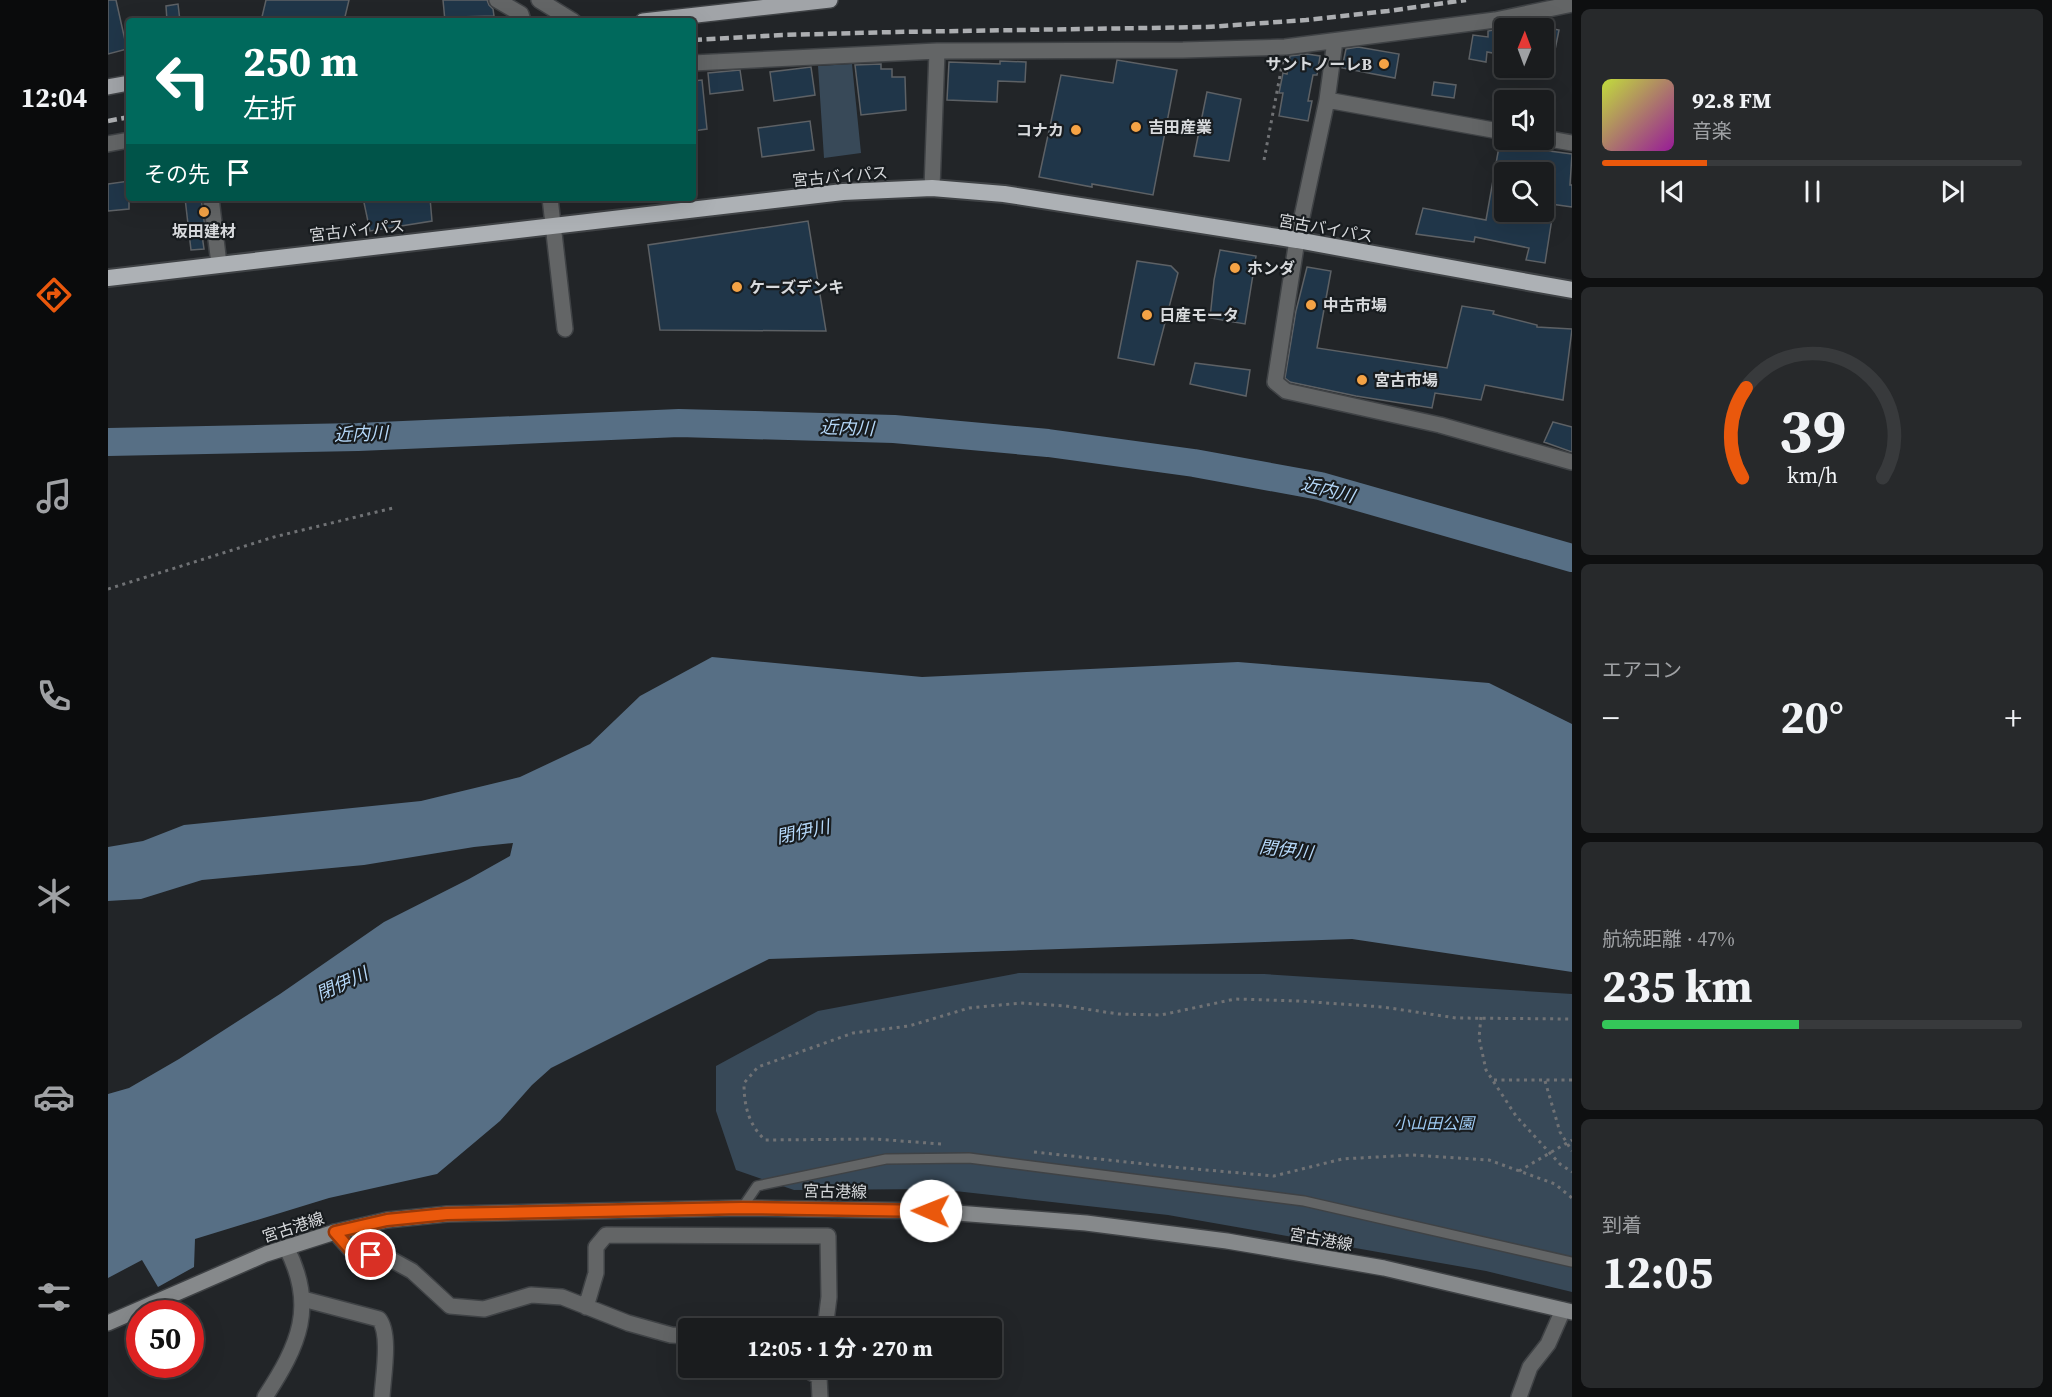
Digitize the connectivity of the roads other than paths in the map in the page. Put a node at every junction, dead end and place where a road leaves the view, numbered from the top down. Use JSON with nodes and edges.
{"nodes":[{"id":1,"x":497,"y":0,"type":"edge"},
{"id":2,"x":539,"y":0,"type":"edge"},
{"id":3,"x":830,"y":0,"type":"edge"},
{"id":4,"x":1572,"y":4,"type":"edge"},
{"id":5,"x":522,"y":18,"type":"edge"},
{"id":6,"x":568,"y":18,"type":"edge"},
{"id":7,"x":670,"y":18,"type":"edge"},
{"id":8,"x":1335,"y":41,"type":"junction"},
{"id":9,"x":937,"y":51,"type":"junction"},
{"id":10,"x":696,"y":63,"type":"edge"},
{"id":11,"x":126,"y":84,"type":"edge"},
{"id":12,"x":108,"y":87,"type":"edge"},
{"id":13,"x":1327,"y":100,"type":"junction"},
{"id":14,"x":1494,"y":130,"type":"edge"},
{"id":15,"x":1554,"y":140,"type":"edge"},
{"id":16,"x":126,"y":141,"type":"edge"},
{"id":17,"x":1572,"y":143,"type":"edge"},
{"id":18,"x":108,"y":144,"type":"edge"},
{"id":19,"x":932,"y":188,"type":"junction"},
{"id":20,"x":211,"y":201,"type":"edge"},
{"id":21,"x":550,"y":201,"type":"edge"},
{"id":22,"x":554,"y":226,"type":"junction"},
{"id":23,"x":1297,"y":240,"type":"junction"},
{"id":24,"x":219,"y":264,"type":"junction"},
{"id":25,"x":108,"y":278,"type":"edge"},
{"id":26,"x":1572,"y":290,"type":"edge"},
{"id":27,"x":565,"y":330,"type":"dead end"},
{"id":28,"x":1572,"y":462,"type":"edge"},
{"id":29,"x":742,"y":1208,"type":"junction"},
{"id":30,"x":335,"y":1232,"type":"junction"},
{"id":31,"x":286,"y":1247,"type":"junction"},
{"id":32,"x":1572,"y":1262,"type":"edge"},
{"id":33,"x":303,"y":1299,"type":"junction"},
{"id":34,"x":586,"y":1306,"type":"junction"},
{"id":35,"x":1567,"y":1311,"type":"edge"},
{"id":36,"x":826,"y":1318,"type":"edge"},
{"id":37,"x":108,"y":1323,"type":"edge"},
{"id":38,"x":678,"y":1335,"type":"edge"},
{"id":39,"x":821,"y":1378,"type":"edge"},
{"id":40,"x":824,"y":1396,"type":"edge"},
{"id":41,"x":265,"y":1397,"type":"edge"},
{"id":42,"x":382,"y":1397,"type":"edge"},
{"id":43,"x":1519,"y":1397,"type":"edge"}],
"edges":[{"from":1,"to":5,"type":"street"},
{"from":2,"to":6,"type":"street"},
{"from":3,"to":7,"type":"main road"},
{"from":4,"to":8,"type":"street"},
{"from":8,"to":9,"type":"street"},
{"from":8,"to":13,"type":"street"},
{"from":9,"to":10,"type":"street"},
{"from":9,"to":19,"type":"street"},
{"from":11,"to":12,"type":"main road"},
{"from":13,"to":14,"type":"street"},
{"from":13,"to":23,"type":"street"},
{"from":15,"to":17,"type":"street"},
{"from":16,"to":18,"type":"street"},
{"from":19,"to":22,"type":"highway","name":"宮古バイパス"},
{"from":19,"to":23,"type":"highway","name":"宮古バイパス"},
{"from":20,"to":24,"type":"street"},
{"from":21,"to":22,"type":"street"},
{"from":22,"to":24,"type":"highway","name":"宮古バイパス"},
{"from":22,"to":27,"type":"street"},
{"from":23,"to":26,"type":"highway","name":"宮古バイパス"},
{"from":23,"to":28,"type":"street"},
{"from":24,"to":25,"type":"highway","name":"宮古バイパス"},
{"from":29,"to":30,"type":"main road","name":"宮古港線"},
{"from":29,"to":32,"type":"lane"},
{"from":29,"to":35,"type":"main road","name":"宮古港線"},
{"from":30,"to":31,"type":"main road","name":"宮古港線"},
{"from":30,"to":34,"type":"street"},
{"from":31,"to":33,"type":"street"},
{"from":31,"to":37,"type":"main road","name":"宮古港線"},
{"from":33,"to":41,"type":"street"},
{"from":33,"to":42,"type":"street"},
{"from":34,"to":36,"type":"street"},
{"from":34,"to":38,"type":"street"},
{"from":35,"to":43,"type":"street"},
{"from":39,"to":40,"type":"street"}]}
